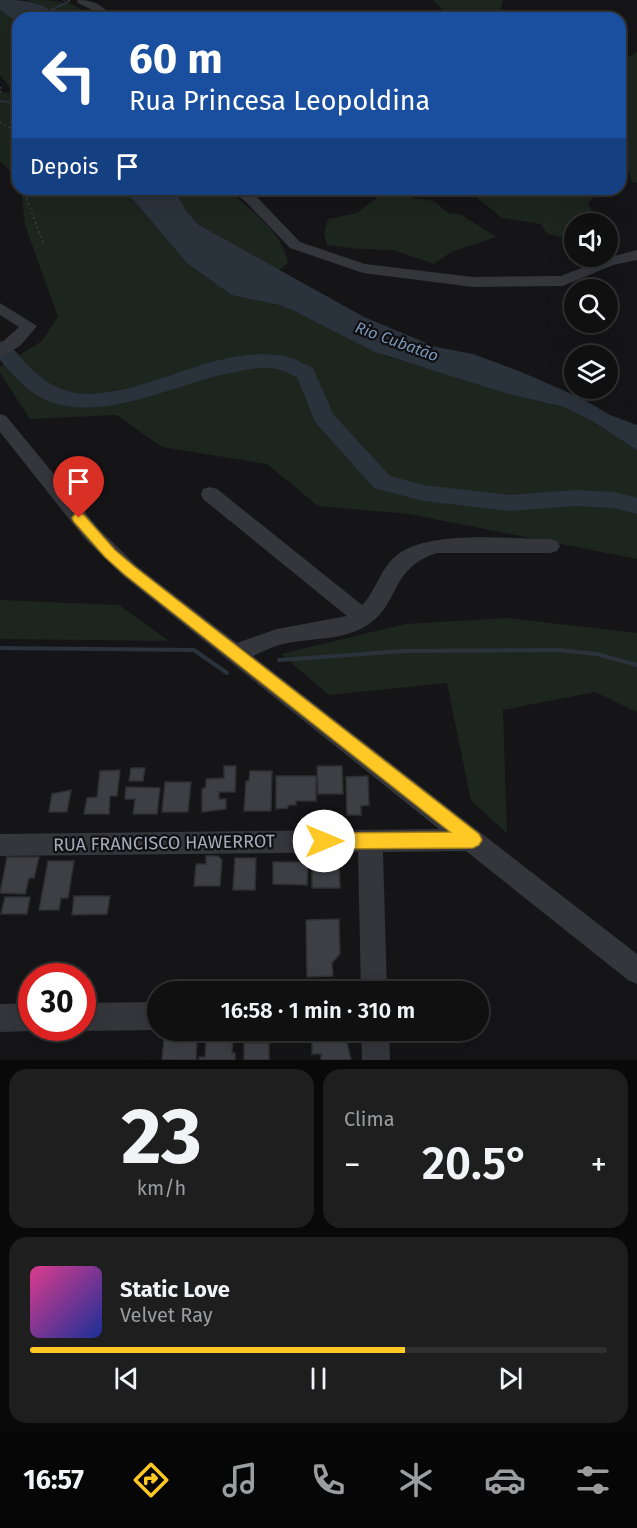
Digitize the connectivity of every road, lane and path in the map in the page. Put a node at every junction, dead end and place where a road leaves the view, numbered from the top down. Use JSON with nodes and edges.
{"nodes":[{"id":1,"x":82,"y":2,"type":"dead end"},
{"id":2,"x":102,"y":12,"type":"edge"},
{"id":3,"x":0,"y":87,"type":"edge"},
{"id":4,"x":0,"y":93,"type":"edge"},
{"id":5,"x":25,"y":195,"type":"edge"},
{"id":6,"x":245,"y":195,"type":"edge"},
{"id":7,"x":44,"y":246,"type":"dead end"},
{"id":8,"x":637,"y":255,"type":"edge"},
{"id":9,"x":0,"y":308,"type":"edge"},
{"id":10,"x":0,"y":352,"type":"edge"},
{"id":11,"x":0,"y":420,"type":"edge"},
{"id":12,"x":210,"y":494,"type":"dead end"},
{"id":13,"x":550,"y":546,"type":"dead end"},
{"id":14,"x":363,"y":618,"type":"junction"},
{"id":15,"x":236,"y":653,"type":"junction"},
{"id":16,"x":473,"y":840,"type":"junction"},
{"id":17,"x":370,"y":841,"type":"junction"},
{"id":18,"x":0,"y":845,"type":"edge"},
{"id":19,"x":637,"y":971,"type":"edge"},
{"id":20,"x":374,"y":981,"type":"edge"},
{"id":21,"x":147,"y":1016,"type":"edge"},
{"id":22,"x":18,"y":1017,"type":"edge"},
{"id":23,"x":96,"y":1017,"type":"edge"},
{"id":24,"x":0,"y":1018,"type":"edge"},
{"id":25,"x":375,"y":1041,"type":"edge"},
{"id":26,"x":376,"y":1060,"type":"edge"}],
"edges":[{"from":1,"to":2,"type":"street"},
{"from":3,"to":4,"type":"path"},
{"from":5,"to":7,"type":"path"},
{"from":6,"to":8,"type":"street"},
{"from":9,"to":10,"type":"street"},
{"from":11,"to":15,"type":"street"},
{"from":12,"to":14,"type":"street"},
{"from":13,"to":14,"type":"street"},
{"from":14,"to":15,"type":"street"},
{"from":15,"to":16,"type":"street"},
{"from":16,"to":17,"type":"street","name":"RUA FRANCISCO HAWERROT"},
{"from":16,"to":19,"type":"street"},
{"from":17,"to":18,"type":"street","name":"RUA FRANCISCO HAWERROT"},
{"from":17,"to":20,"type":"street"},
{"from":21,"to":23,"type":"street"},
{"from":22,"to":24,"type":"street"},
{"from":25,"to":26,"type":"street"}]}
